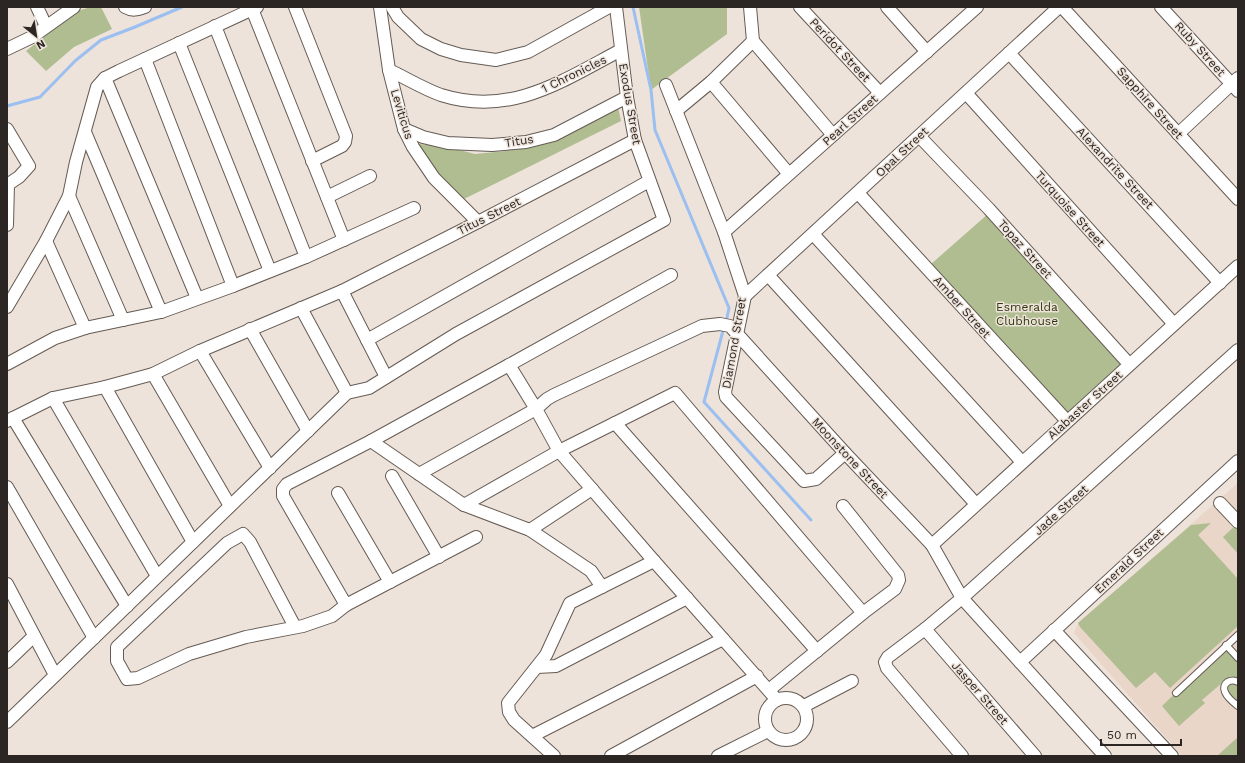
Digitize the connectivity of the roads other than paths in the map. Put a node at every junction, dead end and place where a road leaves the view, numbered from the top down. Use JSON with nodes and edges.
{"nodes":[{"id":1,"x":37,"y":7,"type":"edge"},
{"id":2,"x":74,"y":7,"type":"edge"},
{"id":3,"x":125,"y":7,"type":"edge"},
{"id":4,"x":144,"y":7,"type":"edge"},
{"id":5,"x":295,"y":7,"type":"edge"},
{"id":6,"x":380,"y":7,"type":"edge"},
{"id":7,"x":392,"y":7,"type":"edge"},
{"id":8,"x":609,"y":7,"type":"edge"},
{"id":9,"x":616,"y":7,"type":"edge"},
{"id":10,"x":750,"y":7,"type":"edge"},
{"id":11,"x":800,"y":7,"type":"edge"},
{"id":12,"x":887,"y":7,"type":"edge"},
{"id":13,"x":1059,"y":7,"type":"edge"},
{"id":14,"x":1062,"y":7,"type":"edge"},
{"id":15,"x":1161,"y":7,"type":"edge"},
{"id":16,"x":254,"y":8,"type":"edge"},
{"id":17,"x":973,"y":8,"type":"edge"},
{"id":18,"x":46,"y":26,"type":"junction"},
{"id":19,"x":215,"y":26,"type":"junction"},
{"id":20,"x":753,"y":41,"type":"junction"},
{"id":21,"x":179,"y":43,"type":"junction"},
{"id":22,"x":7,"y":48,"type":"edge"},
{"id":23,"x":621,"y":50,"type":"junction"},
{"id":24,"x":927,"y":52,"type":"junction"},
{"id":25,"x":1009,"y":53,"type":"junction"},
{"id":26,"x":145,"y":59,"type":"junction"},
{"id":27,"x":389,"y":70,"type":"junction"},
{"id":28,"x":105,"y":78,"type":"junction"},
{"id":29,"x":711,"y":82,"type":"junction"},
{"id":30,"x":666,"y":85,"type":"dead end"},
{"id":31,"x":1236,"y":85,"type":"edge"},
{"id":32,"x":880,"y":93,"type":"junction"},
{"id":33,"x":966,"y":93,"type":"junction"},
{"id":34,"x":627,"y":97,"type":"junction"},
{"id":35,"x":676,"y":111,"type":"junction"},
{"id":36,"x":7,"y":129,"type":"edge"},
{"id":37,"x":404,"y":129,"type":"junction"},
{"id":38,"x":84,"y":132,"type":"junction"},
{"id":39,"x":1178,"y":134,"type":"junction"},
{"id":40,"x":833,"y":135,"type":"junction"},
{"id":41,"x":919,"y":136,"type":"junction"},
{"id":42,"x":635,"y":140,"type":"junction"},
{"id":43,"x":312,"y":161,"type":"junction"},
{"id":44,"x":789,"y":174,"type":"junction"},
{"id":45,"x":370,"y":176,"type":"dead end"},
{"id":46,"x":649,"y":181,"type":"junction"},
{"id":47,"x":8,"y":185,"type":"edge"},
{"id":48,"x":858,"y":192,"type":"junction"},
{"id":49,"x":69,"y":196,"type":"junction"},
{"id":50,"x":327,"y":197,"type":"junction"},
{"id":51,"x":1238,"y":199,"type":"edge"},
{"id":52,"x":414,"y":208,"type":"dead end"},
{"id":53,"x":478,"y":222,"type":"junction"},
{"id":54,"x":7,"y":225,"type":"edge"},
{"id":55,"x":724,"y":232,"type":"junction"},
{"id":56,"x":813,"y":234,"type":"junction"},
{"id":57,"x":344,"y":240,"type":"junction"},
{"id":58,"x":46,"y":241,"type":"junction"},
{"id":59,"x":306,"y":257,"type":"junction"},
{"id":60,"x":1238,"y":266,"type":"edge"},
{"id":61,"x":270,"y":271,"type":"junction"},
{"id":62,"x":671,"y":274,"type":"dead end"},
{"id":63,"x":768,"y":275,"type":"junction"},
{"id":64,"x":1220,"y":283,"type":"junction"},
{"id":65,"x":233,"y":286,"type":"junction"},
{"id":66,"x":342,"y":291,"type":"junction"},
{"id":67,"x":745,"y":296,"type":"junction"},
{"id":68,"x":197,"y":298,"type":"junction"},
{"id":69,"x":7,"y":307,"type":"edge"},
{"id":70,"x":301,"y":308,"type":"junction"},
{"id":71,"x":161,"y":312,"type":"junction"},
{"id":72,"x":123,"y":320,"type":"junction"},
{"id":73,"x":1174,"y":324,"type":"junction"},
{"id":74,"x":85,"y":328,"type":"junction"},
{"id":75,"x":250,"y":329,"type":"junction"},
{"id":76,"x":737,"y":333,"type":"junction"},
{"id":77,"x":367,"y":340,"type":"junction"},
{"id":78,"x":1238,"y":350,"type":"edge"},
{"id":79,"x":200,"y":351,"type":"junction"},
{"id":80,"x":7,"y":364,"type":"edge"},
{"id":81,"x":1129,"y":364,"type":"junction"},
{"id":82,"x":509,"y":365,"type":"junction"},
{"id":83,"x":153,"y":374,"type":"junction"},
{"id":84,"x":386,"y":377,"type":"junction"},
{"id":85,"x":105,"y":387,"type":"junction"},
{"id":86,"x":347,"y":393,"type":"junction"},
{"id":87,"x":53,"y":398,"type":"junction"},
{"id":88,"x":536,"y":409,"type":"junction"},
{"id":89,"x":10,"y":419,"type":"edge"},
{"id":90,"x":1067,"y":422,"type":"junction"},
{"id":91,"x":615,"y":423,"type":"junction"},
{"id":92,"x":308,"y":431,"type":"junction"},
{"id":93,"x":371,"y":441,"type":"junction"},
{"id":94,"x":559,"y":451,"type":"junction"},
{"id":95,"x":845,"y":453,"type":"junction"},
{"id":96,"x":1238,"y":461,"type":"edge"},
{"id":97,"x":1022,"y":462,"type":"junction"},
{"id":98,"x":270,"y":468,"type":"junction"},
{"id":99,"x":419,"y":474,"type":"junction"},
{"id":100,"x":392,"y":476,"type":"dead end"},
{"id":101,"x":7,"y":488,"type":"edge"},
{"id":102,"x":592,"y":489,"type":"junction"},
{"id":103,"x":338,"y":493,"type":"dead end"},
{"id":104,"x":1220,"y":503,"type":"dead end"},
{"id":105,"x":976,"y":504,"type":"junction"},
{"id":106,"x":464,"y":505,"type":"junction"},
{"id":107,"x":230,"y":506,"type":"junction"},
{"id":108,"x":843,"y":506,"type":"dead end"},
{"id":109,"x":1238,"y":522,"type":"edge"},
{"id":110,"x":530,"y":530,"type":"junction"},
{"id":111,"x":476,"y":537,"type":"dead end"},
{"id":112,"x":193,"y":542,"type":"junction"},
{"id":113,"x":932,"y":545,"type":"junction"},
{"id":114,"x":439,"y":557,"type":"junction"},
{"id":115,"x":654,"y":561,"type":"junction"},
{"id":116,"x":157,"y":576,"type":"junction"},
{"id":117,"x":390,"y":582,"type":"junction"},
{"id":118,"x":7,"y":584,"type":"edge"},
{"id":119,"x":602,"y":587,"type":"junction"},
{"id":120,"x":687,"y":598,"type":"junction"},
{"id":121,"x":962,"y":598,"type":"junction"},
{"id":122,"x":346,"y":605,"type":"junction"},
{"id":123,"x":127,"y":606,"type":"junction"},
{"id":124,"x":863,"y":613,"type":"junction"},
{"id":125,"x":295,"y":627,"type":"junction"},
{"id":126,"x":924,"y":629,"type":"junction"},
{"id":127,"x":1054,"y":630,"type":"junction"},
{"id":128,"x":1238,"y":635,"type":"edge"},
{"id":129,"x":34,"y":636,"type":"junction"},
{"id":130,"x":94,"y":638,"type":"junction"},
{"id":131,"x":723,"y":639,"type":"junction"},
{"id":132,"x":1226,"y":645,"type":"junction"},
{"id":133,"x":817,"y":651,"type":"junction"},
{"id":134,"x":1238,"y":658,"type":"edge"},
{"id":135,"x":7,"y":662,"type":"edge"},
{"id":136,"x":1020,"y":662,"type":"junction"},
{"id":137,"x":537,"y":667,"type":"junction"},
{"id":138,"x":55,"y":676,"type":"junction"},
{"id":139,"x":757,"y":676,"type":"junction"},
{"id":140,"x":852,"y":681,"type":"dead end"},
{"id":141,"x":1238,"y":682,"type":"edge"},
{"id":142,"x":769,"y":690,"type":"junction"},
{"id":143,"x":1176,"y":693,"type":"dead end"},
{"id":144,"x":777,"y":700,"type":"junction"},
{"id":145,"x":804,"y":706,"type":"junction"},
{"id":146,"x":1238,"y":706,"type":"edge"},
{"id":147,"x":7,"y":722,"type":"edge"},
{"id":148,"x":768,"y":731,"type":"junction"},
{"id":149,"x":532,"y":736,"type":"junction"},
{"id":150,"x":554,"y":756,"type":"edge"},
{"id":151,"x":611,"y":756,"type":"edge"},
{"id":152,"x":718,"y":756,"type":"edge"},
{"id":153,"x":962,"y":756,"type":"edge"},
{"id":154,"x":1035,"y":756,"type":"edge"},
{"id":155,"x":1105,"y":756,"type":"edge"},
{"id":156,"x":1172,"y":756,"type":"edge"}],
"edges":[{"from":1,"to":18,"type":"street"},
{"from":2,"to":18,"type":"street"},
{"from":3,"to":4,"type":"street"},
{"from":5,"to":43,"type":"street"},
{"from":6,"to":27,"type":"street","name":"Leviticus"},
{"from":7,"to":8,"type":"street"},
{"from":9,"to":23,"type":"street","name":"Exodus Street"},
{"from":10,"to":20,"type":"street"},
{"from":11,"to":32,"type":"street","name":"Peridot Street"},
{"from":12,"to":24,"type":"street"},
{"from":13,"to":25,"type":"street","name":"Opal Street"},
{"from":14,"to":39,"type":"street","name":"Sapphire Street"},
{"from":15,"to":31,"type":"street","name":"Ruby Street"},
{"from":16,"to":19,"type":"street"},
{"from":16,"to":43,"type":"street"},
{"from":17,"to":24,"type":"street","name":"Pearl Street"},
{"from":18,"to":22,"type":"street"},
{"from":19,"to":21,"type":"street"},
{"from":19,"to":59,"type":"street"},
{"from":20,"to":29,"type":"street"},
{"from":20,"to":40,"type":"street"},
{"from":21,"to":26,"type":"street"},
{"from":21,"to":61,"type":"street"},
{"from":23,"to":27,"type":"street","name":"1 Chronicles"},
{"from":23,"to":34,"type":"street","name":"Exodus Street"},
{"from":24,"to":32,"type":"street","name":"Pearl Street"},
{"from":25,"to":33,"type":"street","name":"Opal Street"},
{"from":25,"to":64,"type":"street","name":"Alexandrite Street"},
{"from":26,"to":28,"type":"street"},
{"from":26,"to":65,"type":"street"},
{"from":27,"to":37,"type":"street","name":"Leviticus"},
{"from":28,"to":38,"type":"street"},
{"from":28,"to":68,"type":"street"},
{"from":29,"to":35,"type":"street"},
{"from":29,"to":44,"type":"street"},
{"from":30,"to":35,"type":"street","name":"Diamond Street"},
{"from":31,"to":39,"type":"street"},
{"from":32,"to":40,"type":"street","name":"Pearl Street"},
{"from":33,"to":41,"type":"street","name":"Opal Street"},
{"from":33,"to":73,"type":"street","name":"Turquoise Street"},
{"from":34,"to":37,"type":"street","name":"Titus"},
{"from":34,"to":42,"type":"street","name":"Exodus Street"},
{"from":35,"to":55,"type":"street","name":"Diamond Street"},
{"from":36,"to":47,"type":"street"},
{"from":37,"to":53,"type":"street","name":"Leviticus"},
{"from":38,"to":49,"type":"street"},
{"from":38,"to":71,"type":"street"},
{"from":39,"to":51,"type":"street","name":"Sapphire Street"},
{"from":40,"to":44,"type":"street","name":"Pearl Street"},
{"from":41,"to":48,"type":"street","name":"Opal Street"},
{"from":41,"to":81,"type":"street","name":"Topaz Street"},
{"from":42,"to":46,"type":"street","name":"Exodus Street"},
{"from":42,"to":53,"type":"street","name":"Titus Street"},
{"from":43,"to":50,"type":"street"},
{"from":44,"to":55,"type":"street","name":"Pearl Street"},
{"from":45,"to":50,"type":"street"},
{"from":46,"to":77,"type":"street"},
{"from":46,"to":84,"type":"street","name":"Exodus Street"},
{"from":47,"to":54,"type":"street"},
{"from":48,"to":56,"type":"street","name":"Opal Street"},
{"from":48,"to":90,"type":"street","name":"Amber Street"},
{"from":49,"to":58,"type":"street"},
{"from":49,"to":72,"type":"street"},
{"from":50,"to":57,"type":"street"},
{"from":52,"to":57,"type":"street"},
{"from":53,"to":66,"type":"street","name":"Titus Street"},
{"from":55,"to":67,"type":"street","name":"Diamond Street"},
{"from":56,"to":63,"type":"street","name":"Opal Street"},
{"from":56,"to":97,"type":"street"},
{"from":57,"to":59,"type":"street"},
{"from":58,"to":69,"type":"street"},
{"from":58,"to":74,"type":"street"},
{"from":59,"to":61,"type":"street"},
{"from":60,"to":64,"type":"street","name":"Alabaster Street"},
{"from":61,"to":65,"type":"street"},
{"from":62,"to":82,"type":"street"},
{"from":63,"to":67,"type":"street","name":"Opal Street"},
{"from":63,"to":105,"type":"street"},
{"from":64,"to":73,"type":"street","name":"Alabaster Street"},
{"from":65,"to":68,"type":"street"},
{"from":66,"to":70,"type":"street","name":"Titus Street"},
{"from":66,"to":77,"type":"street"},
{"from":67,"to":76,"type":"street","name":"Diamond Street"},
{"from":68,"to":71,"type":"street"},
{"from":70,"to":75,"type":"street","name":"Titus Street"},
{"from":70,"to":86,"type":"street"},
{"from":71,"to":72,"type":"street"},
{"from":72,"to":74,"type":"street"},
{"from":73,"to":81,"type":"street","name":"Alabaster Street"},
{"from":74,"to":80,"type":"street"},
{"from":75,"to":79,"type":"street","name":"Titus Street"},
{"from":75,"to":92,"type":"street"},
{"from":76,"to":88,"type":"street","name":"Moonstone Street"},
{"from":76,"to":95,"type":"street","name":"Moonstone Street"},
{"from":76,"to":95,"type":"street","name":"Diamond Street"},
{"from":77,"to":84,"type":"street"},
{"from":78,"to":121,"type":"street","name":"Jade Street"},
{"from":79,"to":83,"type":"street","name":"Titus Street"},
{"from":79,"to":98,"type":"street"},
{"from":81,"to":90,"type":"street","name":"Alabaster Street"},
{"from":82,"to":88,"type":"street"},
{"from":82,"to":93,"type":"street"},
{"from":83,"to":85,"type":"street","name":"Titus Street"},
{"from":83,"to":107,"type":"street"},
{"from":84,"to":86,"type":"street"},
{"from":85,"to":87,"type":"street","name":"Titus Street"},
{"from":85,"to":112,"type":"street"},
{"from":86,"to":92,"type":"street"},
{"from":87,"to":89,"type":"street","name":"Titus Street"},
{"from":87,"to":116,"type":"street"},
{"from":88,"to":94,"type":"street"},
{"from":88,"to":99,"type":"street","name":"Moonstone Street"},
{"from":89,"to":123,"type":"street"},
{"from":90,"to":97,"type":"street","name":"Alabaster Street"},
{"from":91,"to":94,"type":"street"},
{"from":91,"to":124,"type":"street"},
{"from":91,"to":133,"type":"street"},
{"from":92,"to":98,"type":"street"},
{"from":93,"to":99,"type":"street"},
{"from":93,"to":122,"type":"street"},
{"from":94,"to":102,"type":"street"},
{"from":94,"to":106,"type":"street"},
{"from":95,"to":113,"type":"street","name":"Moonstone Street"},
{"from":96,"to":127,"type":"street","name":"Emerald Street"},
{"from":97,"to":105,"type":"street","name":"Alabaster Street"},
{"from":98,"to":107,"type":"street"},
{"from":99,"to":106,"type":"street"},
{"from":100,"to":114,"type":"street"},
{"from":101,"to":130,"type":"street"},
{"from":102,"to":110,"type":"street"},
{"from":102,"to":115,"type":"street"},
{"from":103,"to":117,"type":"street"},
{"from":104,"to":109,"type":"street"},
{"from":105,"to":113,"type":"street","name":"Alabaster Street"},
{"from":106,"to":110,"type":"street"},
{"from":107,"to":112,"type":"street"},
{"from":108,"to":124,"type":"street"},
{"from":110,"to":119,"type":"street"},
{"from":111,"to":114,"type":"street"},
{"from":112,"to":116,"type":"street"},
{"from":113,"to":121,"type":"street","name":"Moonstone Street"},
{"from":114,"to":117,"type":"street"},
{"from":115,"to":119,"type":"street"},
{"from":115,"to":120,"type":"street"},
{"from":116,"to":123,"type":"street"},
{"from":117,"to":122,"type":"street"},
{"from":118,"to":129,"type":"street"},
{"from":119,"to":137,"type":"street"},
{"from":120,"to":131,"type":"street"},
{"from":120,"to":137,"type":"street"},
{"from":121,"to":126,"type":"street","name":"Jade Street"},
{"from":121,"to":136,"type":"street","name":"Moonstone Street"},
{"from":122,"to":125,"type":"street"},
{"from":123,"to":130,"type":"street"},
{"from":124,"to":133,"type":"street"},
{"from":125,"to":125,"type":"street"},
{"from":126,"to":153,"type":"street","name":"Jade Street"},
{"from":126,"to":154,"type":"street","name":"Jasper Street"},
{"from":127,"to":136,"type":"street","name":"Emerald Street"},
{"from":127,"to":156,"type":"street"},
{"from":128,"to":132,"type":"lane"},
{"from":129,"to":135,"type":"street"},
{"from":129,"to":138,"type":"street"},
{"from":130,"to":138,"type":"street"},
{"from":131,"to":139,"type":"street"},
{"from":131,"to":149,"type":"street"},
{"from":132,"to":134,"type":"lane"},
{"from":132,"to":143,"type":"lane"},
{"from":133,"to":142,"type":"street"},
{"from":136,"to":155,"type":"street","name":"Moonstone Street"},
{"from":137,"to":149,"type":"street"},
{"from":138,"to":147,"type":"street"},
{"from":139,"to":142,"type":"street"},
{"from":139,"to":151,"type":"street"},
{"from":140,"to":145,"type":"street"},
{"from":141,"to":146,"type":"lane"},
{"from":142,"to":144,"type":"street"},
{"from":144,"to":145,"type":"street"},
{"from":144,"to":148,"type":"street"},
{"from":145,"to":148,"type":"street"},
{"from":148,"to":152,"type":"street"},
{"from":149,"to":150,"type":"street"}]}
